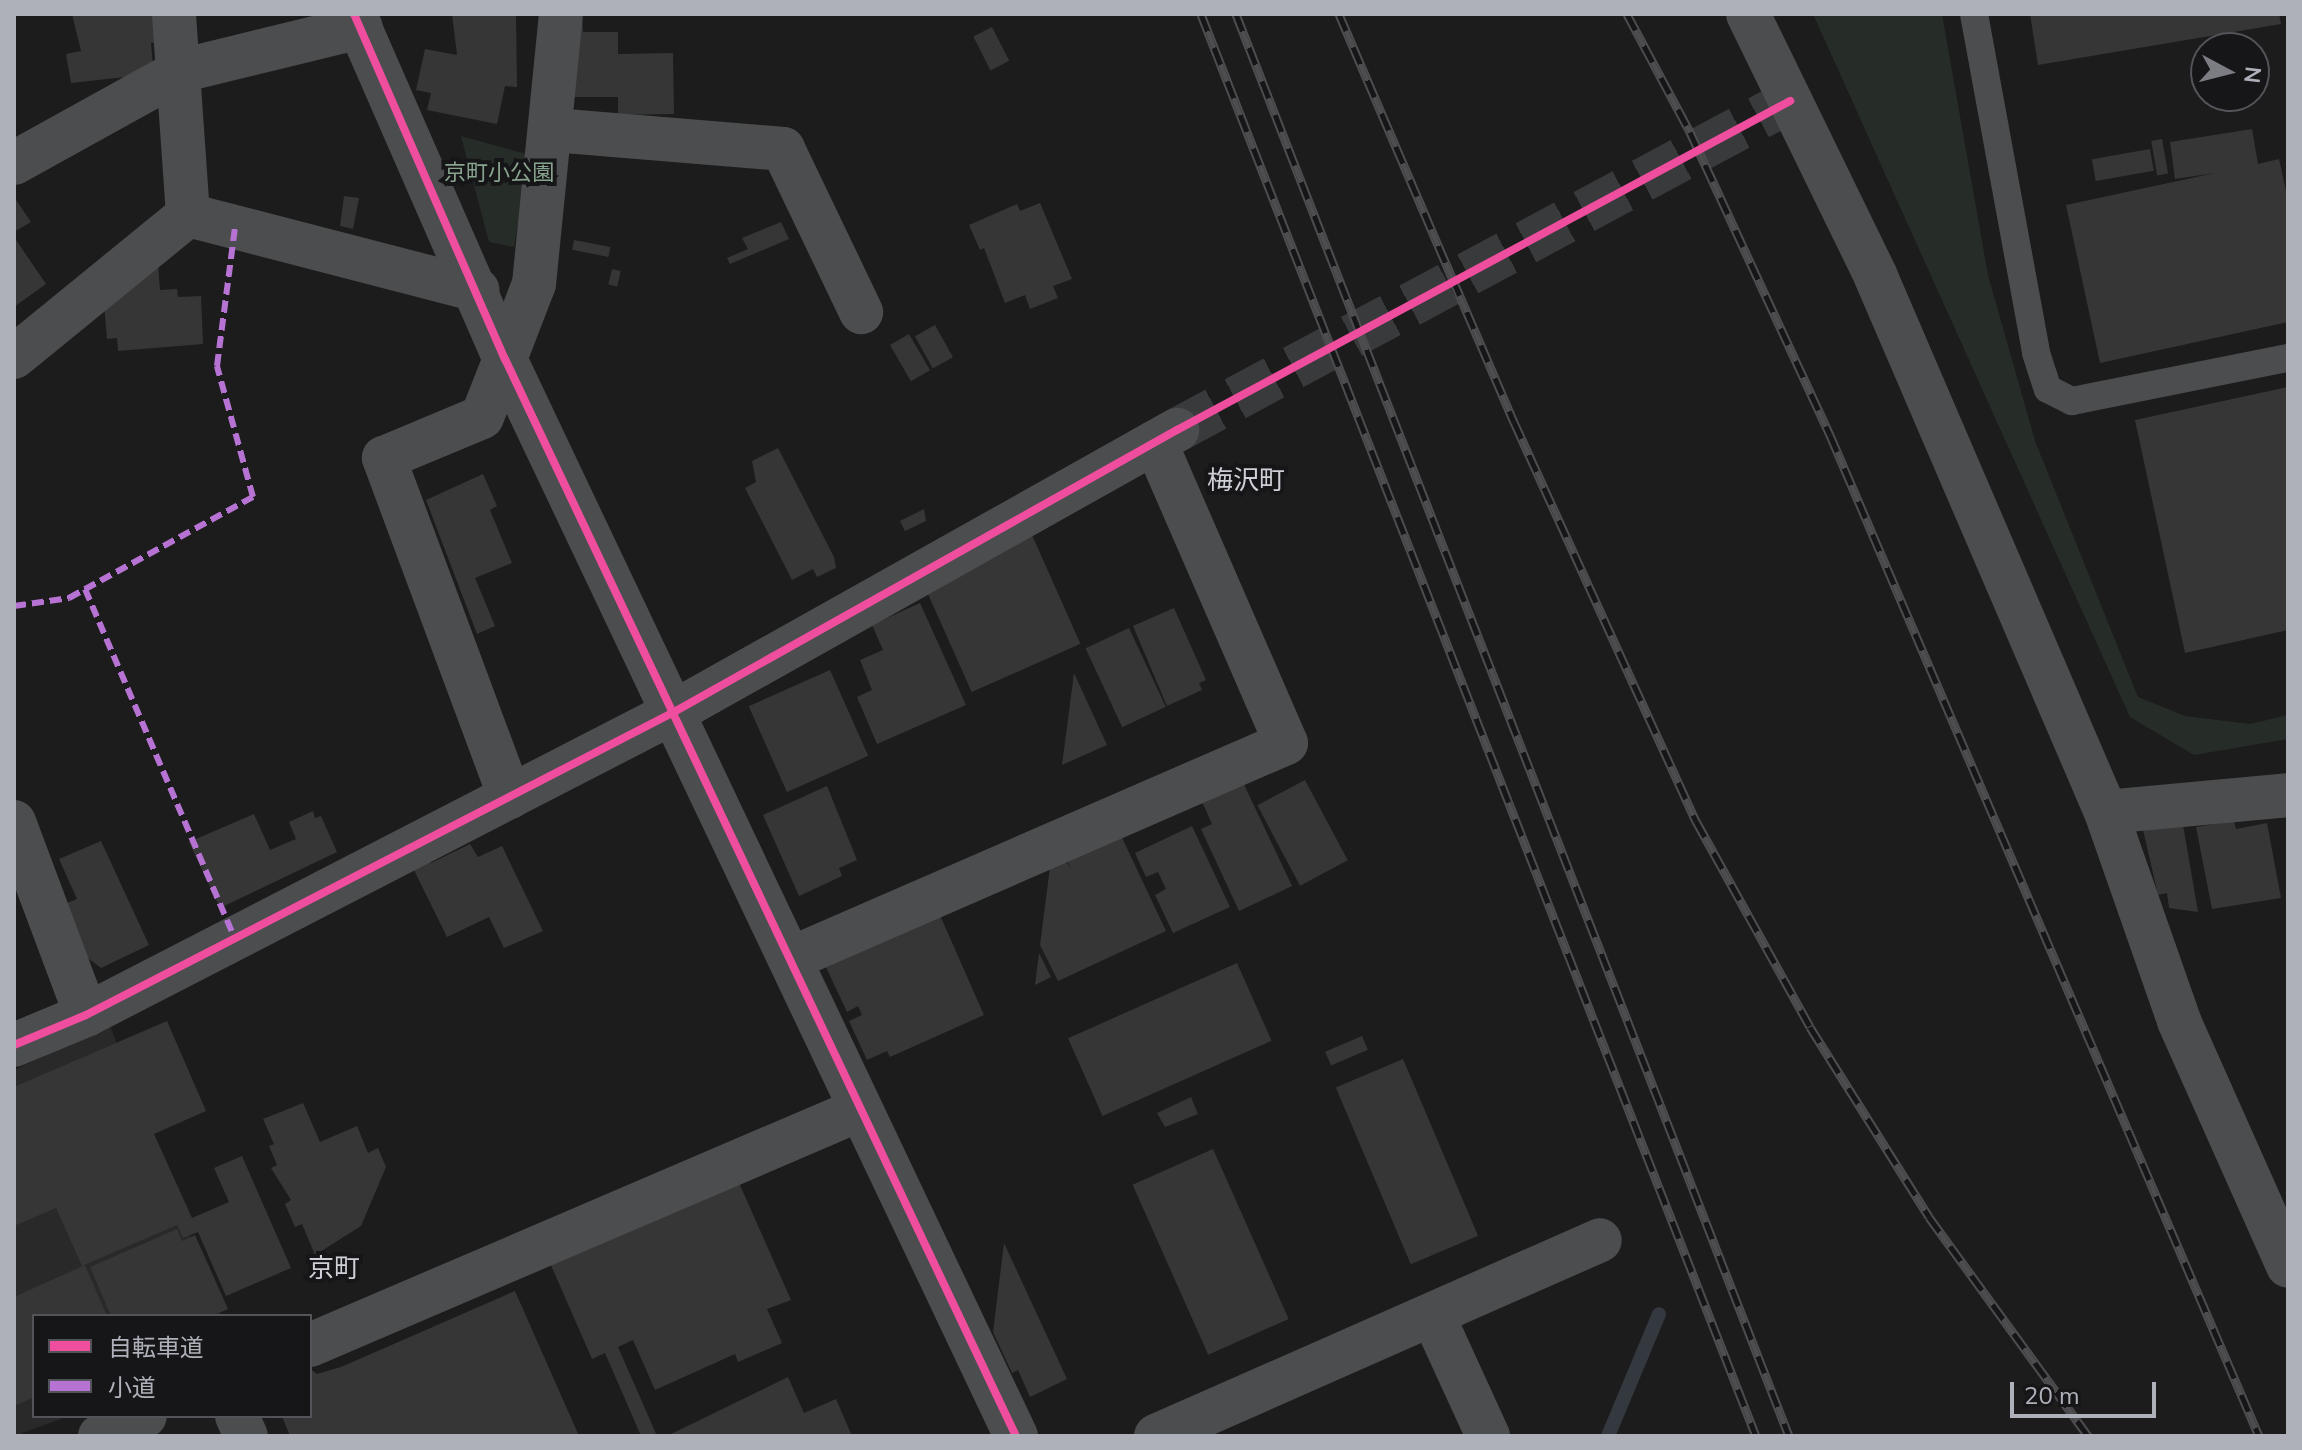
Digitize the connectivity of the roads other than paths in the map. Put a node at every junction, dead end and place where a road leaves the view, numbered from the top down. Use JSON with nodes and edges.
{"nodes":[{"id":1,"x":174,"y":14,"type":"edge"},
{"id":2,"x":561,"y":14,"type":"edge"},
{"id":3,"x":1748,"y":14,"type":"edge"},
{"id":4,"x":1974,"y":14,"type":"edge"},
{"id":5,"x":358,"y":21,"type":"edge"},
{"id":6,"x":180,"y":71,"type":"junction"},
{"id":7,"x":553,"y":130,"type":"junction"},
{"id":8,"x":14,"y":163,"type":"edge"},
{"id":9,"x":188,"y":215,"type":"junction"},
{"id":10,"x":477,"y":290,"type":"junction"},
{"id":11,"x":861,"y":312,"type":"dead end"},
{"id":12,"x":14,"y":357,"type":"edge"},
{"id":13,"x":2288,"y":358,"type":"edge"},
{"id":14,"x":505,"y":359,"type":"junction"},
{"id":15,"x":674,"y":712,"type":"junction"},
{"id":16,"x":2288,"y":795,"type":"edge"},
{"id":17,"x":510,"y":797,"type":"junction"},
{"id":18,"x":2106,"y":812,"type":"junction"},
{"id":19,"x":14,"y":822,"type":"edge"},
{"id":20,"x":790,"y":959,"type":"junction"},
{"id":21,"x":86,"y":1015,"type":"junction"},
{"id":22,"x":14,"y":1045,"type":"edge"},
{"id":23,"x":861,"y":1109,"type":"junction"},
{"id":24,"x":1600,"y":1240,"type":"dead end"},
{"id":25,"x":2288,"y":1266,"type":"edge"},
{"id":26,"x":1434,"y":1318,"type":"junction"},
{"id":27,"x":312,"y":1344,"type":"edge"},
{"id":28,"x":140,"y":1418,"type":"edge"},
{"id":29,"x":100,"y":1436,"type":"edge"},
{"id":30,"x":1016,"y":1436,"type":"edge"},
{"id":31,"x":1156,"y":1436,"type":"edge"},
{"id":32,"x":1488,"y":1436,"type":"edge"}],
"edges":[{"from":1,"to":6,"type":"street"},
{"from":2,"to":7,"type":"street"},
{"from":3,"to":18,"type":"street"},
{"from":4,"to":13,"type":"lane"},
{"from":5,"to":6,"type":"street"},
{"from":5,"to":10,"type":"street"},
{"from":6,"to":8,"type":"street"},
{"from":6,"to":9,"type":"street"},
{"from":7,"to":11,"type":"street"},
{"from":7,"to":14,"type":"street"},
{"from":9,"to":10,"type":"street"},
{"from":9,"to":12,"type":"street"},
{"from":10,"to":14,"type":"street"},
{"from":14,"to":15,"type":"street"},
{"from":14,"to":17,"type":"street"},
{"from":15,"to":17,"type":"street"},
{"from":15,"to":20,"type":"street"},
{"from":15,"to":20,"type":"street"},
{"from":16,"to":18,"type":"street"},
{"from":17,"to":21,"type":"street"},
{"from":18,"to":25,"type":"street"},
{"from":19,"to":21,"type":"street"},
{"from":20,"to":23,"type":"street"},
{"from":21,"to":22,"type":"street"},
{"from":23,"to":27,"type":"street"},
{"from":23,"to":30,"type":"street"},
{"from":24,"to":26,"type":"street"},
{"from":26,"to":31,"type":"street"},
{"from":26,"to":32,"type":"street"},
{"from":28,"to":29,"type":"street"}]}
